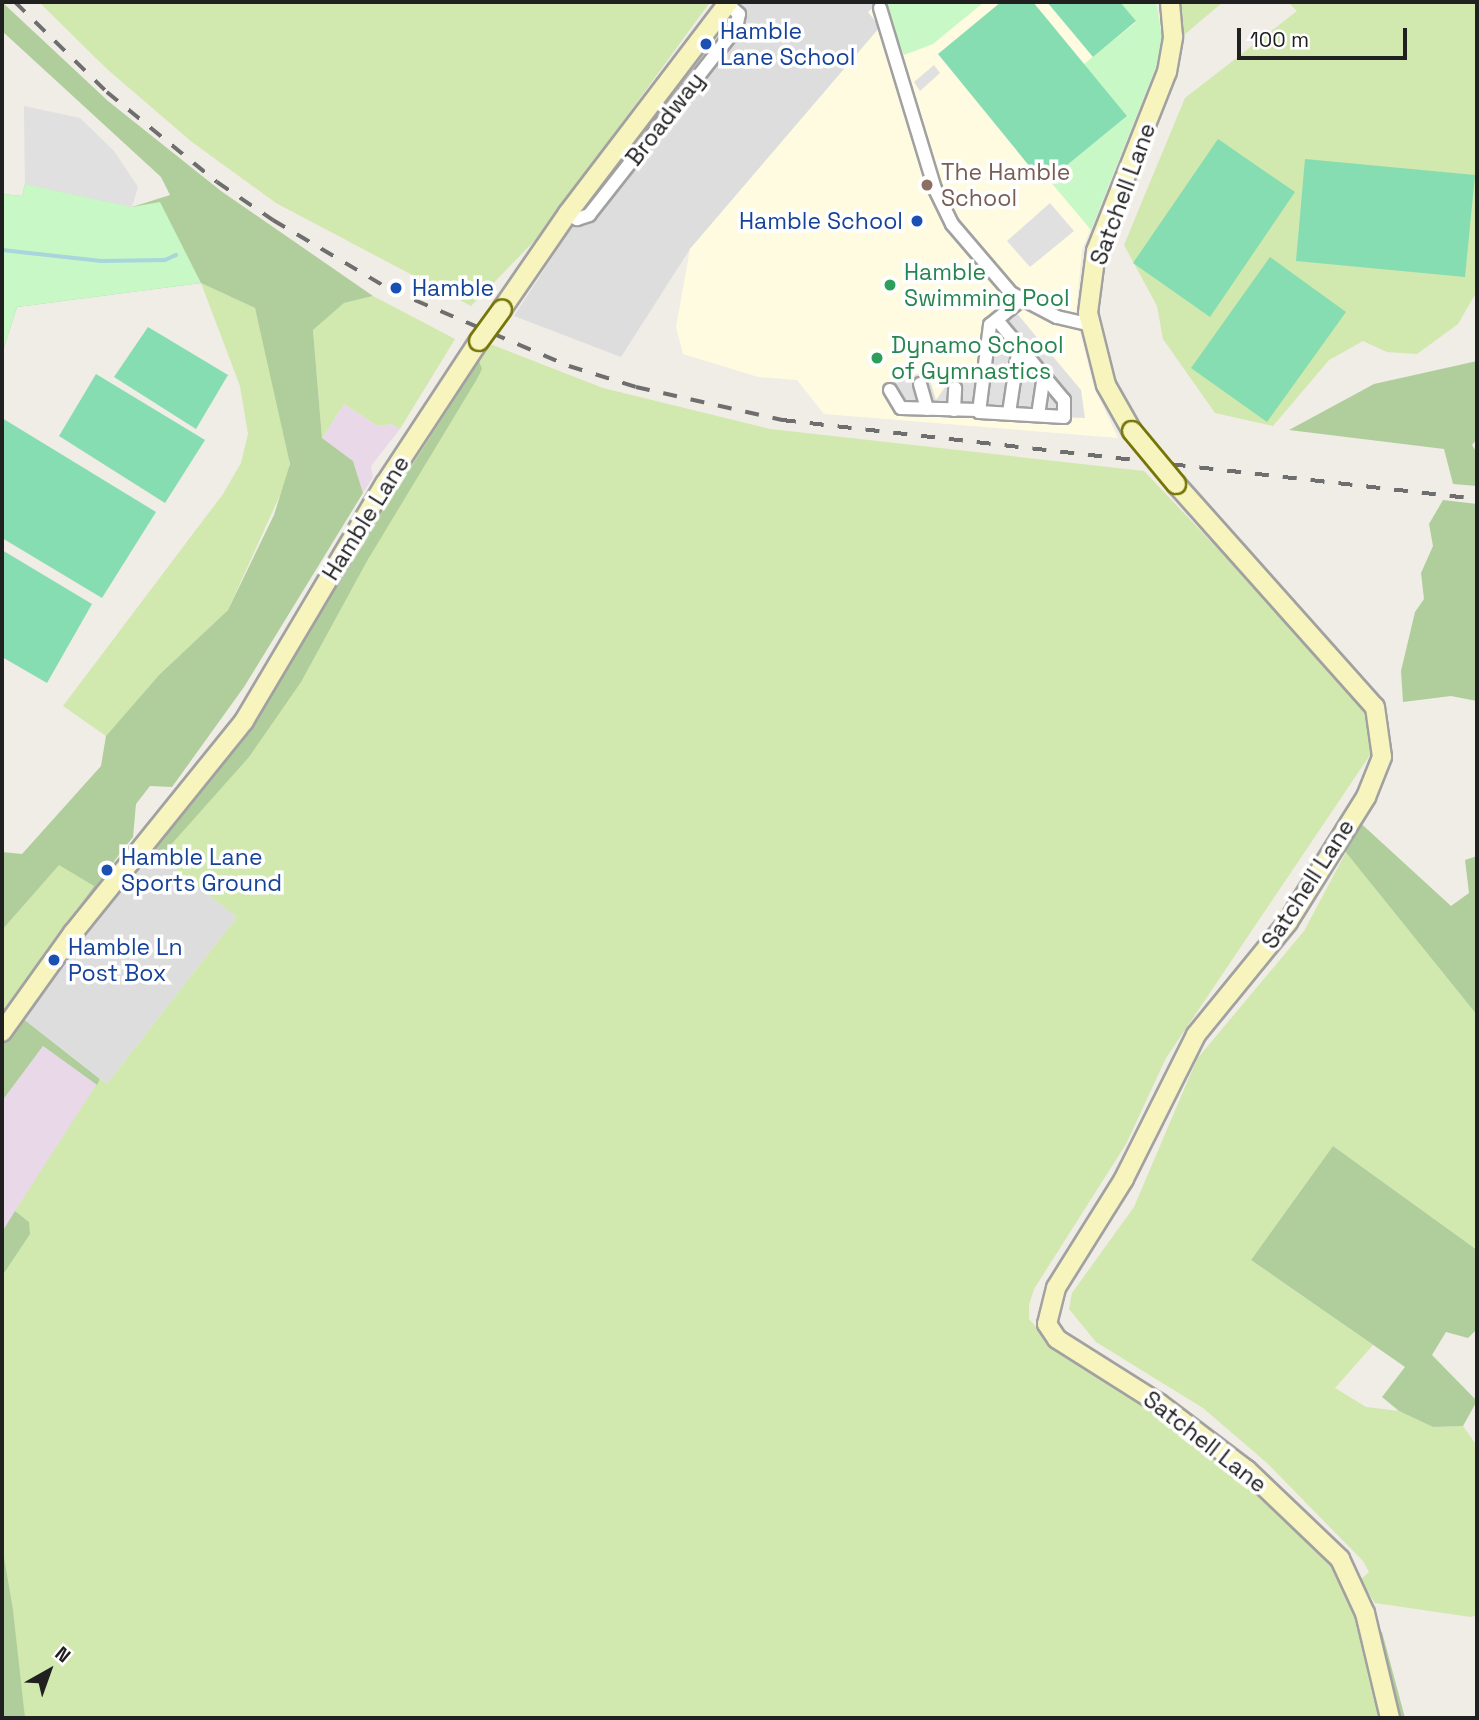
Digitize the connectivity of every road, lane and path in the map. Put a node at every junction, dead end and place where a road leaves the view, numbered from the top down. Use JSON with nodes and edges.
{"nodes":[{"id":1,"x":1170,"y":2,"type":"edge"},
{"id":2,"x":728,"y":3,"type":"edge"},
{"id":3,"x":880,"y":8,"type":"dead end"},
{"id":4,"x":1021,"y":300,"type":"junction"},
{"id":5,"x":997,"y":320,"type":"junction"},
{"id":6,"x":1091,"y":325,"type":"junction"},
{"id":7,"x":1018,"y":346,"type":"junction"},
{"id":8,"x":1044,"y":375,"type":"junction"},
{"id":9,"x":920,"y":384,"type":"dead end"},
{"id":10,"x":955,"y":388,"type":"dead end"},
{"id":11,"x":890,"y":390,"type":"dead end"},
{"id":12,"x":927,"y":409,"type":"junction"},
{"id":13,"x":954,"y":410,"type":"junction"},
{"id":14,"x":979,"y":410,"type":"junction"},
{"id":15,"x":1009,"y":413,"type":"junction"},
{"id":16,"x":1038,"y":415,"type":"junction"},
{"id":17,"x":2,"y":1032,"type":"edge"},
{"id":18,"x":1390,"y":1718,"type":"edge"}],
"edges":[{"from":1,"to":6,"type":"street","name":"Satchell Lane"},
{"from":2,"to":17,"type":"street","name":"Hamble Lane","bridge":true},
{"from":3,"to":4,"type":"street"},
{"from":4,"to":5,"type":"street"},
{"from":4,"to":6,"type":"street"},
{"from":5,"to":7,"type":"street"},
{"from":5,"to":14,"type":"street"},
{"from":6,"to":18,"type":"street","name":"Satchell Lane","bridge":true},
{"from":7,"to":8,"type":"street"},
{"from":7,"to":15,"type":"street"},
{"from":8,"to":16,"type":"street"},
{"from":8,"to":16,"type":"street"},
{"from":9,"to":12,"type":"street"},
{"from":10,"to":13,"type":"street"},
{"from":11,"to":12,"type":"street"},
{"from":12,"to":13,"type":"street"},
{"from":13,"to":14,"type":"street"},
{"from":14,"to":15,"type":"street"},
{"from":15,"to":16,"type":"street"}]}
